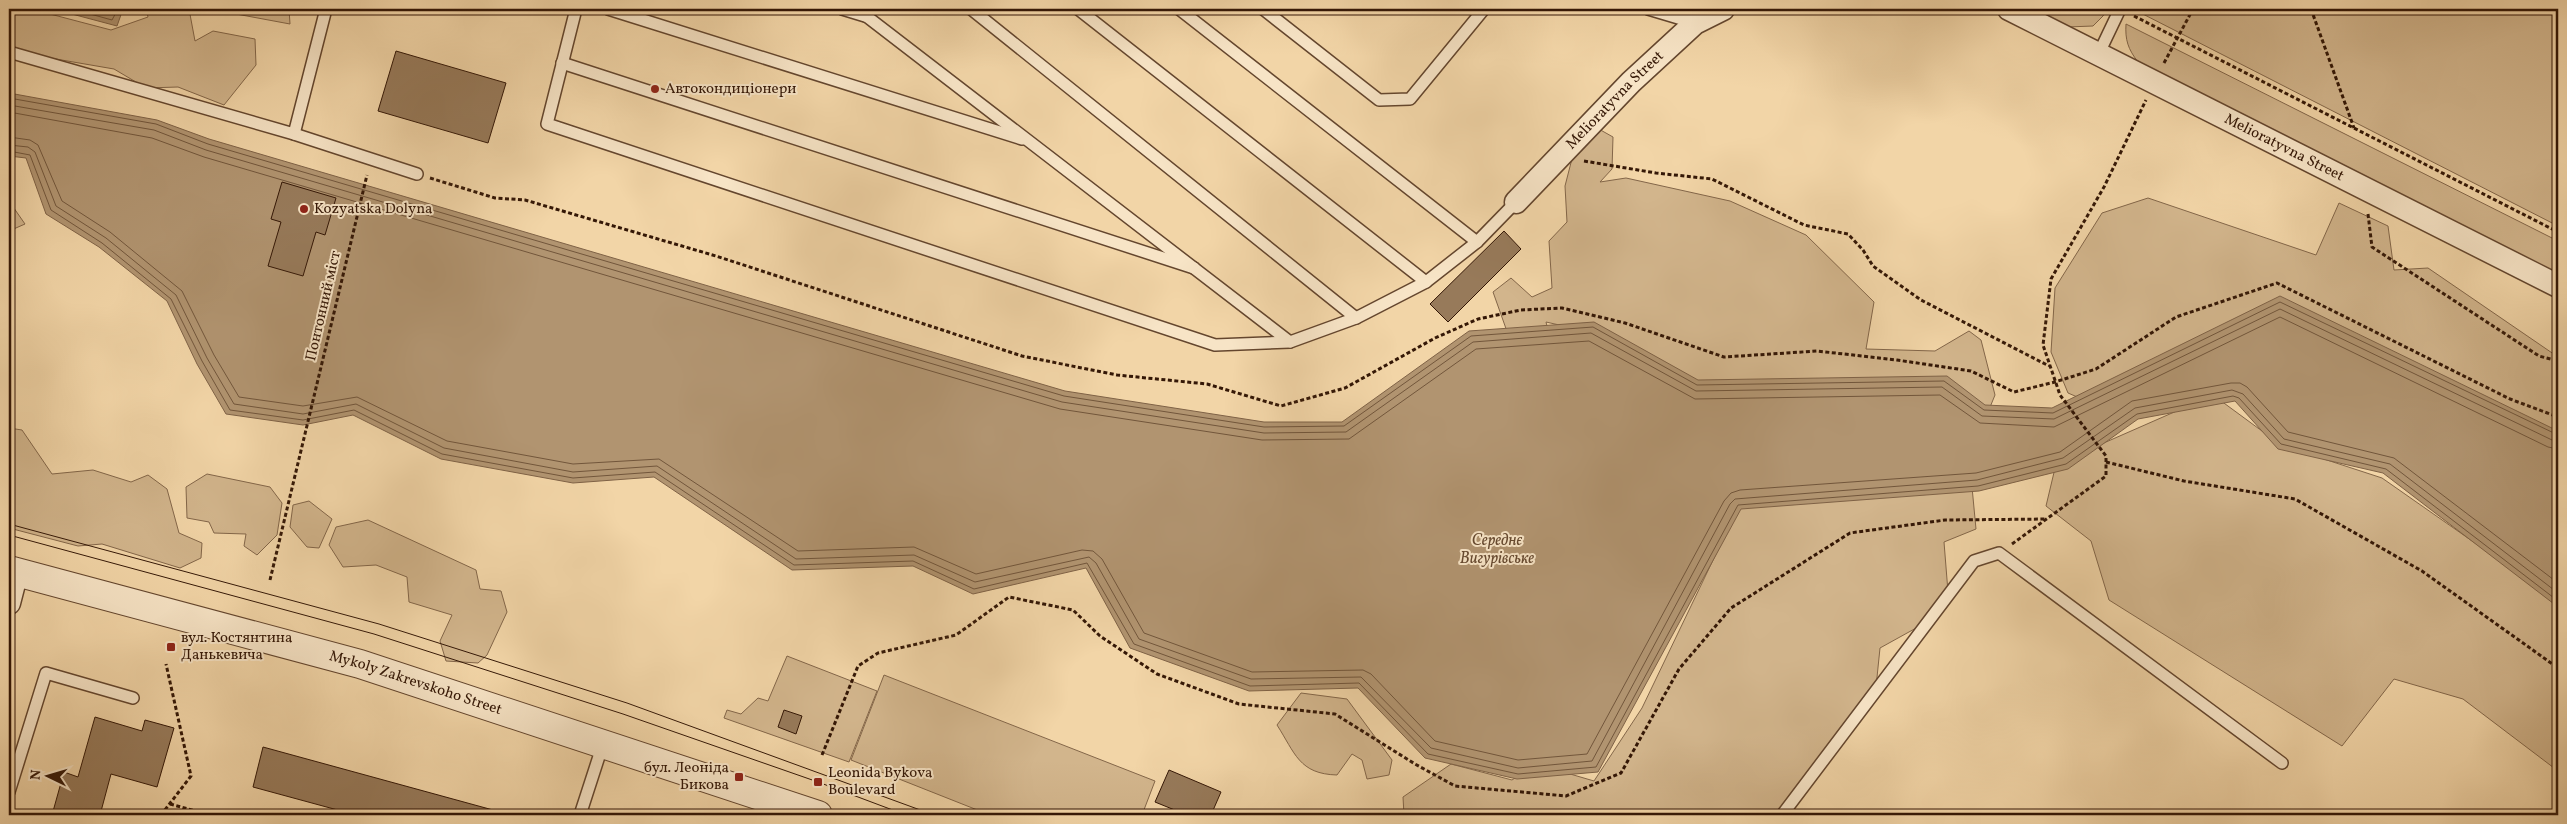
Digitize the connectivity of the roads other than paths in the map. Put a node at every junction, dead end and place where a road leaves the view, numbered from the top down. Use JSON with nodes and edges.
{"nodes":[{"id":1,"x":326,"y":9,"type":"edge"},
{"id":2,"x":576,"y":9,"type":"edge"},
{"id":3,"x":608,"y":9,"type":"edge"},
{"id":4,"x":842,"y":9,"type":"edge"},
{"id":5,"x":857,"y":9,"type":"edge"},
{"id":6,"x":971,"y":9,"type":"edge"},
{"id":7,"x":1078,"y":9,"type":"edge"},
{"id":8,"x":1180,"y":9,"type":"edge"},
{"id":9,"x":1263,"y":9,"type":"edge"},
{"id":10,"x":1484,"y":9,"type":"edge"},
{"id":11,"x":1648,"y":9,"type":"edge"},
{"id":12,"x":1723,"y":9,"type":"edge"},
{"id":13,"x":2009,"y":9,"type":"edge"},
{"id":14,"x":2120,"y":9,"type":"edge"},
{"id":15,"x":868,"y":17,"type":"junction"},
{"id":16,"x":1695,"y":23,"type":"junction"},
{"id":17,"x":9,"y":52,"type":"edge"},
{"id":18,"x":2099,"y":53,"type":"junction"},
{"id":19,"x":562,"y":63,"type":"junction"},
{"id":20,"x":294,"y":134,"type":"junction"},
{"id":21,"x":1028,"y":141,"type":"junction"},
{"id":22,"x":417,"y":174,"type":"road end"},
{"id":23,"x":1516,"y":202,"type":"joint"},
{"id":24,"x":1477,"y":242,"type":"junction"},
{"id":25,"x":1194,"y":268,"type":"junction"},
{"id":26,"x":1426,"y":282,"type":"junction"},
{"id":27,"x":2558,"y":286,"type":"edge"},
{"id":28,"x":1356,"y":318,"type":"junction"},
{"id":29,"x":1290,"y":342,"type":"junction"},
{"id":30,"x":13,"y":571,"type":"edge"},
{"id":31,"x":9,"y":603,"type":"edge"},
{"id":32,"x":133,"y":698,"type":"dead end"},
{"id":33,"x":602,"y":744,"type":"junction"},
{"id":34,"x":2282,"y":763,"type":"dead end"},
{"id":35,"x":9,"y":792,"type":"edge"},
{"id":36,"x":580,"y":815,"type":"edge"},
{"id":37,"x":818,"y":815,"type":"edge"},
{"id":38,"x":1782,"y":815,"type":"edge"}],
"edges":[{"from":1,"to":20,"type":"lane"},
{"from":2,"to":19,"type":"lane"},
{"from":3,"to":21,"type":"lane"},
{"from":4,"to":15,"type":"lane"},
{"from":5,"to":15,"type":"lane"},
{"from":6,"to":28,"type":"lane"},
{"from":7,"to":26,"type":"lane"},
{"from":8,"to":24,"type":"lane"},
{"from":9,"to":10,"type":"lane"},
{"from":11,"to":16,"type":"lane"},
{"from":12,"to":16,"type":"street","name":"Melioratyvna Street"},
{"from":13,"to":18,"type":"street","name":"Melioratyvna Street"},
{"from":14,"to":18,"type":"lane"},
{"from":15,"to":21,"type":"lane"},
{"from":16,"to":23,"type":"street","name":"Melioratyvna Street"},
{"from":17,"to":20,"type":"lane"},
{"from":18,"to":27,"type":"street","name":"Melioratyvna Street"},
{"from":19,"to":25,"type":"lane"},
{"from":19,"to":29,"type":"lane"},
{"from":20,"to":22,"type":"lane"},
{"from":21,"to":25,"type":"lane"},
{"from":23,"to":24,"type":"lane"},
{"from":24,"to":26,"type":"lane"},
{"from":25,"to":29,"type":"lane"},
{"from":26,"to":28,"type":"lane"},
{"from":28,"to":29,"type":"lane"},
{"from":30,"to":31,"type":"street"},
{"from":30,"to":33,"type":"street","name":"Mykoly Zakrevskoho Street"},
{"from":32,"to":35,"type":"lane"},
{"from":33,"to":36,"type":"lane"},
{"from":33,"to":37,"type":"street","name":"Mykoly Zakrevskoho Street"},
{"from":34,"to":38,"type":"lane"}]}
